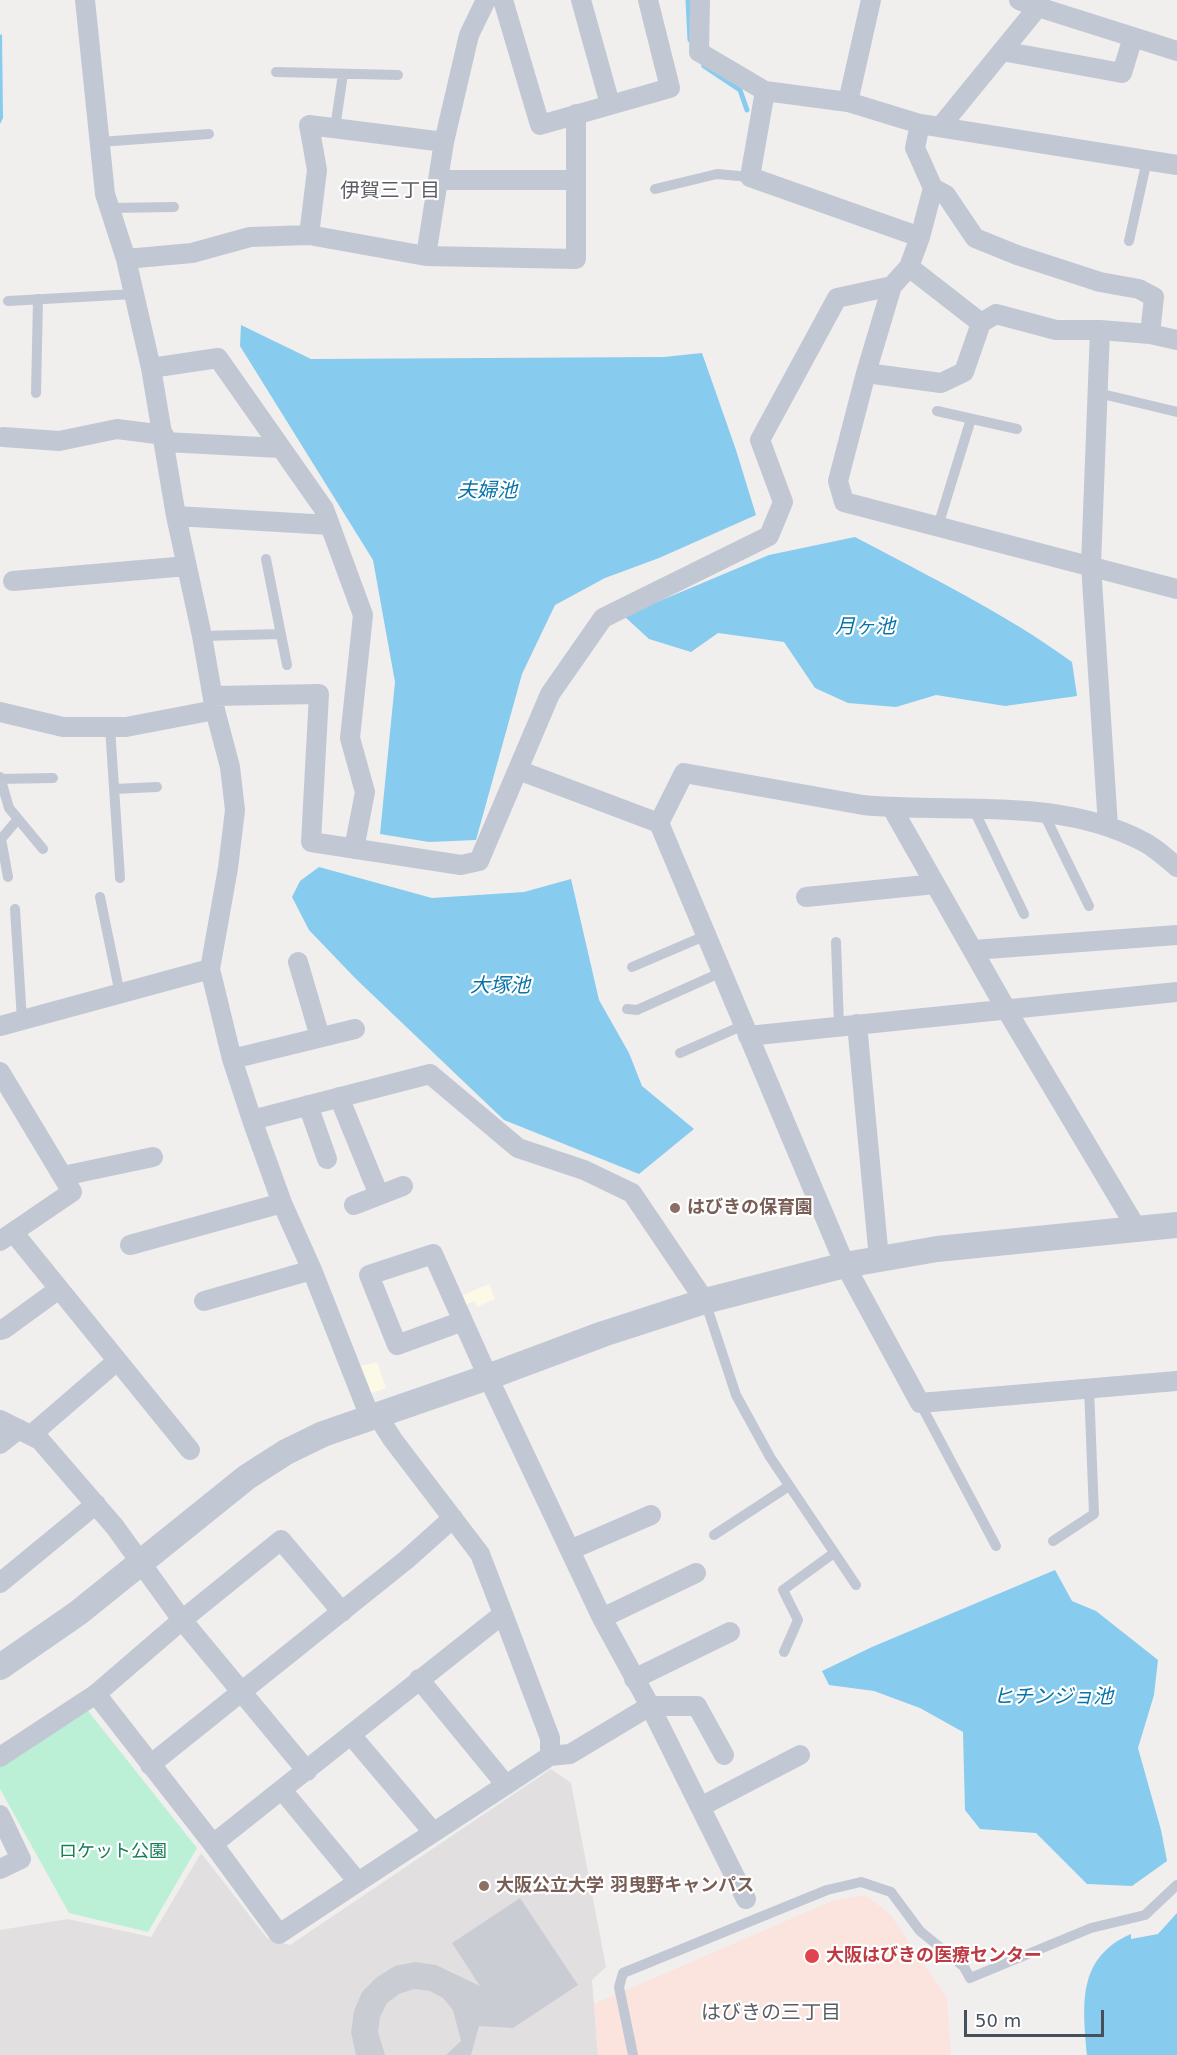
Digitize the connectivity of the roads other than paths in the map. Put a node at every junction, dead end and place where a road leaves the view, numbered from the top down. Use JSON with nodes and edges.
{"nodes":[{"id":1,"x":85,"y":0,"type":"edge"},
{"id":2,"x":486,"y":0,"type":"edge"},
{"id":3,"x":503,"y":0,"type":"edge"},
{"id":4,"x":581,"y":0,"type":"edge"},
{"id":5,"x":648,"y":0,"type":"edge"},
{"id":6,"x":700,"y":0,"type":"edge"},
{"id":7,"x":870,"y":0,"type":"edge"},
{"id":8,"x":1019,"y":0,"type":"edge"},
{"id":9,"x":1038,"y":7,"type":"junction"},
{"id":10,"x":1133,"y":37,"type":"junction"},
{"id":11,"x":1002,"y":51,"type":"junction"},
{"id":12,"x":1177,"y":51,"type":"edge"},
{"id":13,"x":276,"y":72,"type":"dead end"},
{"id":14,"x":343,"y":74,"type":"junction"},
{"id":15,"x":398,"y":75,"type":"dead end"},
{"id":16,"x":765,"y":91,"type":"junction"},
{"id":17,"x":848,"y":102,"type":"junction"},
{"id":18,"x":610,"y":104,"type":"junction"},
{"id":19,"x":576,"y":114,"type":"junction"},
{"id":20,"x":920,"y":124,"type":"junction"},
{"id":21,"x":941,"y":126,"type":"junction"},
{"id":22,"x":335,"y":128,"type":"junction"},
{"id":23,"x":209,"y":134,"type":"dead end"},
{"id":24,"x":100,"y":142,"type":"junction"},
{"id":25,"x":444,"y":142,"type":"junction"},
{"id":26,"x":1147,"y":160,"type":"junction"},
{"id":27,"x":1177,"y":165,"type":"edge"},
{"id":28,"x":750,"y":177,"type":"junction"},
{"id":29,"x":438,"y":180,"type":"junction"},
{"id":30,"x":576,"y":180,"type":"junction"},
{"id":31,"x":933,"y":188,"type":"junction"},
{"id":32,"x":655,"y":189,"type":"dead end"},
{"id":33,"x":174,"y":207,"type":"dead end"},
{"id":34,"x":110,"y":208,"type":"junction"},
{"id":35,"x":309,"y":235,"type":"junction"},
{"id":36,"x":920,"y":237,"type":"junction"},
{"id":37,"x":1129,"y":242,"type":"dead end"},
{"id":38,"x":426,"y":256,"type":"junction"},
{"id":39,"x":126,"y":259,"type":"junction"},
{"id":40,"x":909,"y":267,"type":"junction"},
{"id":41,"x":892,"y":286,"type":"junction"},
{"id":42,"x":134,"y":294,"type":"junction"},
{"id":43,"x":38,"y":299,"type":"junction"},
{"id":44,"x":8,"y":301,"type":"dead end"},
{"id":45,"x":981,"y":323,"type":"junction"},
{"id":46,"x":1100,"y":330,"type":"junction"},
{"id":47,"x":1150,"y":334,"type":"junction"},
{"id":48,"x":1177,"y":340,"type":"edge"},
{"id":49,"x":151,"y":368,"type":"junction"},
{"id":50,"x":866,"y":373,"type":"junction"},
{"id":51,"x":36,"y":393,"type":"dead end"},
{"id":52,"x":1098,"y":393,"type":"junction"},
{"id":53,"x":937,"y":411,"type":"dead end"},
{"id":54,"x":1177,"y":412,"type":"edge"},
{"id":55,"x":970,"y":419,"type":"junction"},
{"id":56,"x":1017,"y":429,"type":"dead end"},
{"id":57,"x":3,"y":437,"type":"dead end"},
{"id":58,"x":164,"y":439,"type":"junction"},
{"id":59,"x":280,"y":448,"type":"junction"},
{"id":60,"x":176,"y":516,"type":"junction"},
{"id":61,"x":330,"y":525,"type":"junction"},
{"id":62,"x":938,"y":526,"type":"junction"},
{"id":63,"x":266,"y":559,"type":"dead end"},
{"id":64,"x":1091,"y":565,"type":"junction"},
{"id":65,"x":187,"y":566,"type":"junction"},
{"id":66,"x":13,"y":581,"type":"dead end"},
{"id":67,"x":1177,"y":589,"type":"edge"},
{"id":68,"x":280,"y":634,"type":"junction"},
{"id":69,"x":202,"y":636,"type":"junction"},
{"id":70,"x":287,"y":665,"type":"dead end"},
{"id":71,"x":214,"y":703,"type":"junction"},
{"id":72,"x":0,"y":712,"type":"edge"},
{"id":73,"x":110,"y":728,"type":"junction"},
{"id":74,"x":518,"y":770,"type":"junction"},
{"id":75,"x":0,"y":778,"type":"edge"},
{"id":76,"x":53,"y":778,"type":"dead end"},
{"id":77,"x":157,"y":787,"type":"dead end"},
{"id":78,"x":114,"y":789,"type":"junction"},
{"id":79,"x":892,"y":808,"type":"junction"},
{"id":80,"x":974,"y":810,"type":"junction"},
{"id":81,"x":1043,"y":812,"type":"junction"},
{"id":82,"x":18,"y":819,"type":"junction"},
{"id":83,"x":659,"y":823,"type":"junction"},
{"id":84,"x":1108,"y":826,"type":"junction"},
{"id":85,"x":43,"y":849,"type":"dead end"},
{"id":86,"x":354,"y":849,"type":"junction"},
{"id":87,"x":1177,"y":867,"type":"edge"},
{"id":88,"x":8,"y":877,"type":"dead end"},
{"id":89,"x":120,"y":878,"type":"dead end"},
{"id":90,"x":935,"y":884,"type":"junction"},
{"id":91,"x":100,"y":897,"type":"dead end"},
{"id":92,"x":806,"y":897,"type":"dead end"},
{"id":93,"x":1089,"y":906,"type":"dead end"},
{"id":94,"x":15,"y":909,"type":"dead end"},
{"id":95,"x":1024,"y":914,"type":"dead end"},
{"id":96,"x":707,"y":935,"type":"junction"},
{"id":97,"x":1177,"y":935,"type":"edge"},
{"id":98,"x":836,"y":942,"type":"dead end"},
{"id":99,"x":973,"y":950,"type":"junction"},
{"id":100,"x":298,"y":962,"type":"dead end"},
{"id":101,"x":632,"y":967,"type":"dead end"},
{"id":102,"x":210,"y":969,"type":"junction"},
{"id":103,"x":722,"y":972,"type":"junction"},
{"id":104,"x":1177,"y":993,"type":"edge"},
{"id":105,"x":120,"y":994,"type":"junction"},
{"id":106,"x":627,"y":1008,"type":"dead end"},
{"id":107,"x":1006,"y":1009,"type":"junction"},
{"id":108,"x":22,"y":1020,"type":"junction"},
{"id":109,"x":848,"y":1025,"type":"junction"},
{"id":110,"x":0,"y":1026,"type":"edge"},
{"id":111,"x":356,"y":1029,"type":"dead end"},
{"id":112,"x":746,"y":1030,"type":"junction"},
{"id":113,"x":320,"y":1037,"type":"junction"},
{"id":114,"x":680,"y":1053,"type":"dead end"},
{"id":115,"x":232,"y":1059,"type":"junction"},
{"id":116,"x":0,"y":1072,"type":"edge"},
{"id":117,"x":339,"y":1097,"type":"junction"},
{"id":118,"x":308,"y":1105,"type":"junction"},
{"id":119,"x":252,"y":1119,"type":"junction"},
{"id":120,"x":153,"y":1156,"type":"dead end"},
{"id":121,"x":327,"y":1159,"type":"dead end"},
{"id":122,"x":63,"y":1176,"type":"junction"},
{"id":123,"x":403,"y":1186,"type":"dead end"},
{"id":124,"x":379,"y":1195,"type":"junction"},
{"id":125,"x":282,"y":1203,"type":"junction"},
{"id":126,"x":354,"y":1205,"type":"dead end"},
{"id":127,"x":1177,"y":1225,"type":"edge"},
{"id":128,"x":1137,"y":1229,"type":"junction"},
{"id":129,"x":6,"y":1237,"type":"edge"},
{"id":130,"x":130,"y":1245,"type":"dead end"},
{"id":131,"x":879,"y":1259,"type":"junction"},
{"id":132,"x":845,"y":1265,"type":"junction"},
{"id":133,"x":312,"y":1270,"type":"junction"},
{"id":134,"x":59,"y":1289,"type":"junction"},
{"id":135,"x":204,"y":1301,"type":"dead end"},
{"id":136,"x":705,"y":1301,"type":"junction"},
{"id":137,"x":463,"y":1321,"type":"junction"},
{"id":138,"x":0,"y":1330,"type":"edge"},
{"id":139,"x":117,"y":1361,"type":"junction"},
{"id":140,"x":488,"y":1377,"type":"junction"},
{"id":141,"x":1177,"y":1381,"type":"edge"},
{"id":142,"x":1089,"y":1388,"type":"junction"},
{"id":143,"x":920,"y":1403,"type":"junction"},
{"id":144,"x":374,"y":1416,"type":"junction"},
{"id":145,"x":0,"y":1420,"type":"edge"},
{"id":146,"x":25,"y":1432,"type":"junction"},
{"id":147,"x":0,"y":1444,"type":"edge"},
{"id":148,"x":190,"y":1450,"type":"dead end"},
{"id":149,"x":789,"y":1486,"type":"junction"},
{"id":150,"x":96,"y":1504,"type":"junction"},
{"id":151,"x":651,"y":1515,"type":"dead end"},
{"id":152,"x":453,"y":1518,"type":"junction"},
{"id":153,"x":714,"y":1535,"type":"dead end"},
{"id":154,"x":1053,"y":1541,"type":"dead end"},
{"id":155,"x":996,"y":1546,"type":"dead end"},
{"id":156,"x":570,"y":1550,"type":"junction"},
{"id":157,"x":834,"y":1553,"type":"junction"},
{"id":158,"x":141,"y":1562,"type":"junction"},
{"id":159,"x":696,"y":1574,"type":"dead end"},
{"id":160,"x":0,"y":1583,"type":"edge"},
{"id":161,"x":856,"y":1585,"type":"dead end"},
{"id":162,"x":342,"y":1612,"type":"junction"},
{"id":163,"x":503,"y":1614,"type":"junction"},
{"id":164,"x":602,"y":1618,"type":"junction"},
{"id":165,"x":182,"y":1620,"type":"junction"},
{"id":166,"x":729,"y":1632,"type":"dead end"},
{"id":167,"x":784,"y":1652,"type":"dead end"},
{"id":168,"x":0,"y":1667,"type":"edge"},
{"id":169,"x":419,"y":1679,"type":"junction"},
{"id":170,"x":634,"y":1680,"type":"junction"},
{"id":171,"x":243,"y":1692,"type":"junction"},
{"id":172,"x":96,"y":1694,"type":"junction"},
{"id":173,"x":650,"y":1706,"type":"junction"},
{"id":174,"x":351,"y":1735,"type":"junction"},
{"id":175,"x":724,"y":1755,"type":"dead end"},
{"id":176,"x":800,"y":1755,"type":"dead end"},
{"id":177,"x":550,"y":1756,"type":"junction"},
{"id":178,"x":0,"y":1757,"type":"edge"},
{"id":179,"x":150,"y":1765,"type":"junction"},
{"id":180,"x":307,"y":1771,"type":"junction"},
{"id":181,"x":506,"y":1785,"type":"junction"},
{"id":182,"x":282,"y":1790,"type":"junction"},
{"id":183,"x":700,"y":1807,"type":"junction"},
{"id":184,"x":0,"y":1815,"type":"edge"},
{"id":185,"x":433,"y":1832,"type":"junction"},
{"id":186,"x":213,"y":1844,"type":"junction"},
{"id":187,"x":0,"y":1869,"type":"edge"},
{"id":188,"x":357,"y":1882,"type":"junction"},
{"id":189,"x":1177,"y":1885,"type":"edge"},
{"id":190,"x":747,"y":1899,"type":"dead end"},
{"id":191,"x":633,"y":2055,"type":"edge"}],
"edges":[{"from":1,"to":24,"type":"street"},
{"from":2,"to":25,"type":"street"},
{"from":3,"to":19,"type":"street"},
{"from":4,"to":18,"type":"street"},
{"from":5,"to":18,"type":"street"},
{"from":6,"to":16,"type":"street"},
{"from":7,"to":17,"type":"street"},
{"from":8,"to":9,"type":"street"},
{"from":9,"to":10,"type":"street"},
{"from":9,"to":11,"type":"street"},
{"from":10,"to":11,"type":"street"},
{"from":10,"to":12,"type":"street"},
{"from":11,"to":21,"type":"street"},
{"from":13,"to":14,"type":"lane"},
{"from":14,"to":15,"type":"lane"},
{"from":14,"to":22,"type":"lane"},
{"from":16,"to":17,"type":"street"},
{"from":16,"to":28,"type":"street"},
{"from":17,"to":20,"type":"street"},
{"from":18,"to":19,"type":"street"},
{"from":19,"to":30,"type":"street"},
{"from":20,"to":21,"type":"street"},
{"from":20,"to":31,"type":"street"},
{"from":21,"to":26,"type":"street"},
{"from":22,"to":25,"type":"street"},
{"from":22,"to":35,"type":"street"},
{"from":23,"to":24,"type":"lane"},
{"from":24,"to":34,"type":"street"},
{"from":25,"to":29,"type":"street"},
{"from":26,"to":27,"type":"street"},
{"from":26,"to":37,"type":"lane"},
{"from":28,"to":32,"type":"lane"},
{"from":28,"to":36,"type":"street"},
{"from":29,"to":30,"type":"street"},
{"from":29,"to":38,"type":"street"},
{"from":30,"to":38,"type":"street"},
{"from":31,"to":36,"type":"street"},
{"from":31,"to":47,"type":"street"},
{"from":33,"to":34,"type":"lane"},
{"from":34,"to":39,"type":"street"},
{"from":35,"to":38,"type":"street"},
{"from":35,"to":39,"type":"street"},
{"from":36,"to":40,"type":"street"},
{"from":39,"to":42,"type":"street"},
{"from":40,"to":41,"type":"street"},
{"from":40,"to":45,"type":"street"},
{"from":41,"to":50,"type":"street"},
{"from":41,"to":74,"type":"street"},
{"from":42,"to":43,"type":"lane"},
{"from":42,"to":49,"type":"street"},
{"from":43,"to":44,"type":"lane"},
{"from":43,"to":51,"type":"lane"},
{"from":45,"to":46,"type":"street"},
{"from":45,"to":50,"type":"street"},
{"from":46,"to":47,"type":"street"},
{"from":46,"to":52,"type":"street"},
{"from":47,"to":48,"type":"street"},
{"from":49,"to":58,"type":"street"},
{"from":49,"to":59,"type":"street"},
{"from":50,"to":62,"type":"street"},
{"from":52,"to":54,"type":"lane"},
{"from":52,"to":64,"type":"street"},
{"from":53,"to":55,"type":"lane"},
{"from":55,"to":56,"type":"lane"},
{"from":55,"to":62,"type":"lane"},
{"from":57,"to":58,"type":"street"},
{"from":58,"to":59,"type":"street"},
{"from":58,"to":60,"type":"street"},
{"from":59,"to":61,"type":"street"},
{"from":60,"to":61,"type":"street"},
{"from":60,"to":65,"type":"street"},
{"from":61,"to":86,"type":"street"},
{"from":62,"to":64,"type":"street"},
{"from":63,"to":68,"type":"lane"},
{"from":64,"to":67,"type":"street"},
{"from":64,"to":84,"type":"street"},
{"from":65,"to":66,"type":"street"},
{"from":65,"to":69,"type":"street"},
{"from":68,"to":69,"type":"lane"},
{"from":68,"to":70,"type":"lane"},
{"from":69,"to":71,"type":"street"},
{"from":71,"to":73,"type":"street"},
{"from":71,"to":86,"type":"street"},
{"from":71,"to":102,"type":"street"},
{"from":72,"to":73,"type":"street"},
{"from":73,"to":78,"type":"lane"},
{"from":74,"to":83,"type":"street"},
{"from":74,"to":86,"type":"street"},
{"from":75,"to":76,"type":"lane"},
{"from":75,"to":82,"type":"lane"},
{"from":77,"to":78,"type":"lane"},
{"from":78,"to":89,"type":"lane"},
{"from":79,"to":80,"type":"street"},
{"from":79,"to":83,"type":"street"},
{"from":79,"to":90,"type":"street"},
{"from":80,"to":81,"type":"street"},
{"from":80,"to":95,"type":"lane"},
{"from":81,"to":84,"type":"street"},
{"from":81,"to":93,"type":"lane"},
{"from":82,"to":85,"type":"lane"},
{"from":82,"to":88,"type":"lane"},
{"from":83,"to":96,"type":"street"},
{"from":84,"to":87,"type":"street"},
{"from":90,"to":92,"type":"street"},
{"from":90,"to":99,"type":"street"},
{"from":91,"to":105,"type":"lane"},
{"from":94,"to":108,"type":"lane"},
{"from":96,"to":101,"type":"lane"},
{"from":96,"to":103,"type":"street"},
{"from":97,"to":99,"type":"street"},
{"from":98,"to":109,"type":"lane"},
{"from":99,"to":107,"type":"street"},
{"from":100,"to":113,"type":"street"},
{"from":102,"to":105,"type":"street"},
{"from":102,"to":115,"type":"street"},
{"from":103,"to":106,"type":"lane"},
{"from":103,"to":112,"type":"street"},
{"from":104,"to":107,"type":"street"},
{"from":105,"to":108,"type":"street"},
{"from":107,"to":109,"type":"street"},
{"from":107,"to":128,"type":"street"},
{"from":108,"to":110,"type":"street"},
{"from":109,"to":112,"type":"street"},
{"from":109,"to":131,"type":"street"},
{"from":111,"to":113,"type":"street"},
{"from":112,"to":114,"type":"lane"},
{"from":112,"to":132,"type":"street"},
{"from":113,"to":115,"type":"street"},
{"from":115,"to":119,"type":"street"},
{"from":116,"to":122,"type":"street"},
{"from":117,"to":118,"type":"street"},
{"from":117,"to":124,"type":"street"},
{"from":117,"to":136,"type":"street"},
{"from":118,"to":119,"type":"street"},
{"from":118,"to":121,"type":"street"},
{"from":119,"to":125,"type":"street"},
{"from":120,"to":122,"type":"street"},
{"from":122,"to":129,"type":"street"},
{"from":123,"to":124,"type":"street"},
{"from":124,"to":126,"type":"street"},
{"from":125,"to":130,"type":"street"},
{"from":125,"to":133,"type":"street"},
{"from":127,"to":128,"type":"street"},
{"from":128,"to":131,"type":"street"},
{"from":129,"to":134,"type":"street"},
{"from":131,"to":132,"type":"street"},
{"from":132,"to":136,"type":"street"},
{"from":132,"to":143,"type":"street"},
{"from":133,"to":135,"type":"street"},
{"from":133,"to":144,"type":"street"},
{"from":134,"to":138,"type":"street"},
{"from":134,"to":139,"type":"street"},
{"from":136,"to":140,"type":"street"},
{"from":136,"to":149,"type":"lane"},
{"from":137,"to":137,"type":"street"},
{"from":137,"to":140,"type":"street"},
{"from":139,"to":146,"type":"street"},
{"from":139,"to":148,"type":"street"},
{"from":140,"to":144,"type":"street"},
{"from":140,"to":156,"type":"street"},
{"from":141,"to":142,"type":"street"},
{"from":142,"to":143,"type":"street"},
{"from":142,"to":154,"type":"lane"},
{"from":143,"to":155,"type":"lane"},
{"from":144,"to":152,"type":"street"},
{"from":144,"to":158,"type":"street"},
{"from":145,"to":146,"type":"street"},
{"from":146,"to":147,"type":"street"},
{"from":146,"to":150,"type":"street"},
{"from":149,"to":153,"type":"lane"},
{"from":149,"to":157,"type":"lane"},
{"from":150,"to":158,"type":"street"},
{"from":150,"to":160,"type":"street"},
{"from":151,"to":156,"type":"street"},
{"from":152,"to":162,"type":"street"},
{"from":152,"to":163,"type":"street"},
{"from":156,"to":164,"type":"street"},
{"from":157,"to":161,"type":"lane"},
{"from":157,"to":167,"type":"lane"},
{"from":158,"to":165,"type":"street"},
{"from":158,"to":168,"type":"street"},
{"from":159,"to":164,"type":"street"},
{"from":162,"to":165,"type":"street"},
{"from":162,"to":171,"type":"street"},
{"from":163,"to":169,"type":"street"},
{"from":163,"to":177,"type":"street"},
{"from":164,"to":170,"type":"street"},
{"from":165,"to":171,"type":"street"},
{"from":165,"to":172,"type":"street"},
{"from":166,"to":170,"type":"street"},
{"from":169,"to":174,"type":"street"},
{"from":169,"to":181,"type":"street"},
{"from":170,"to":173,"type":"street"},
{"from":171,"to":179,"type":"street"},
{"from":171,"to":180,"type":"street"},
{"from":172,"to":178,"type":"street"},
{"from":172,"to":179,"type":"street"},
{"from":173,"to":175,"type":"street"},
{"from":173,"to":177,"type":"street"},
{"from":173,"to":183,"type":"street"},
{"from":174,"to":180,"type":"street"},
{"from":174,"to":185,"type":"street"},
{"from":176,"to":183,"type":"street"},
{"from":177,"to":181,"type":"street"},
{"from":179,"to":186,"type":"street"},
{"from":180,"to":182,"type":"street"},
{"from":181,"to":185,"type":"street"},
{"from":182,"to":186,"type":"street"},
{"from":182,"to":188,"type":"street"},
{"from":183,"to":190,"type":"street"},
{"from":184,"to":187,"type":"street"},
{"from":185,"to":188,"type":"street"},
{"from":186,"to":188,"type":"street"},
{"from":189,"to":191,"type":"lane"}]}
